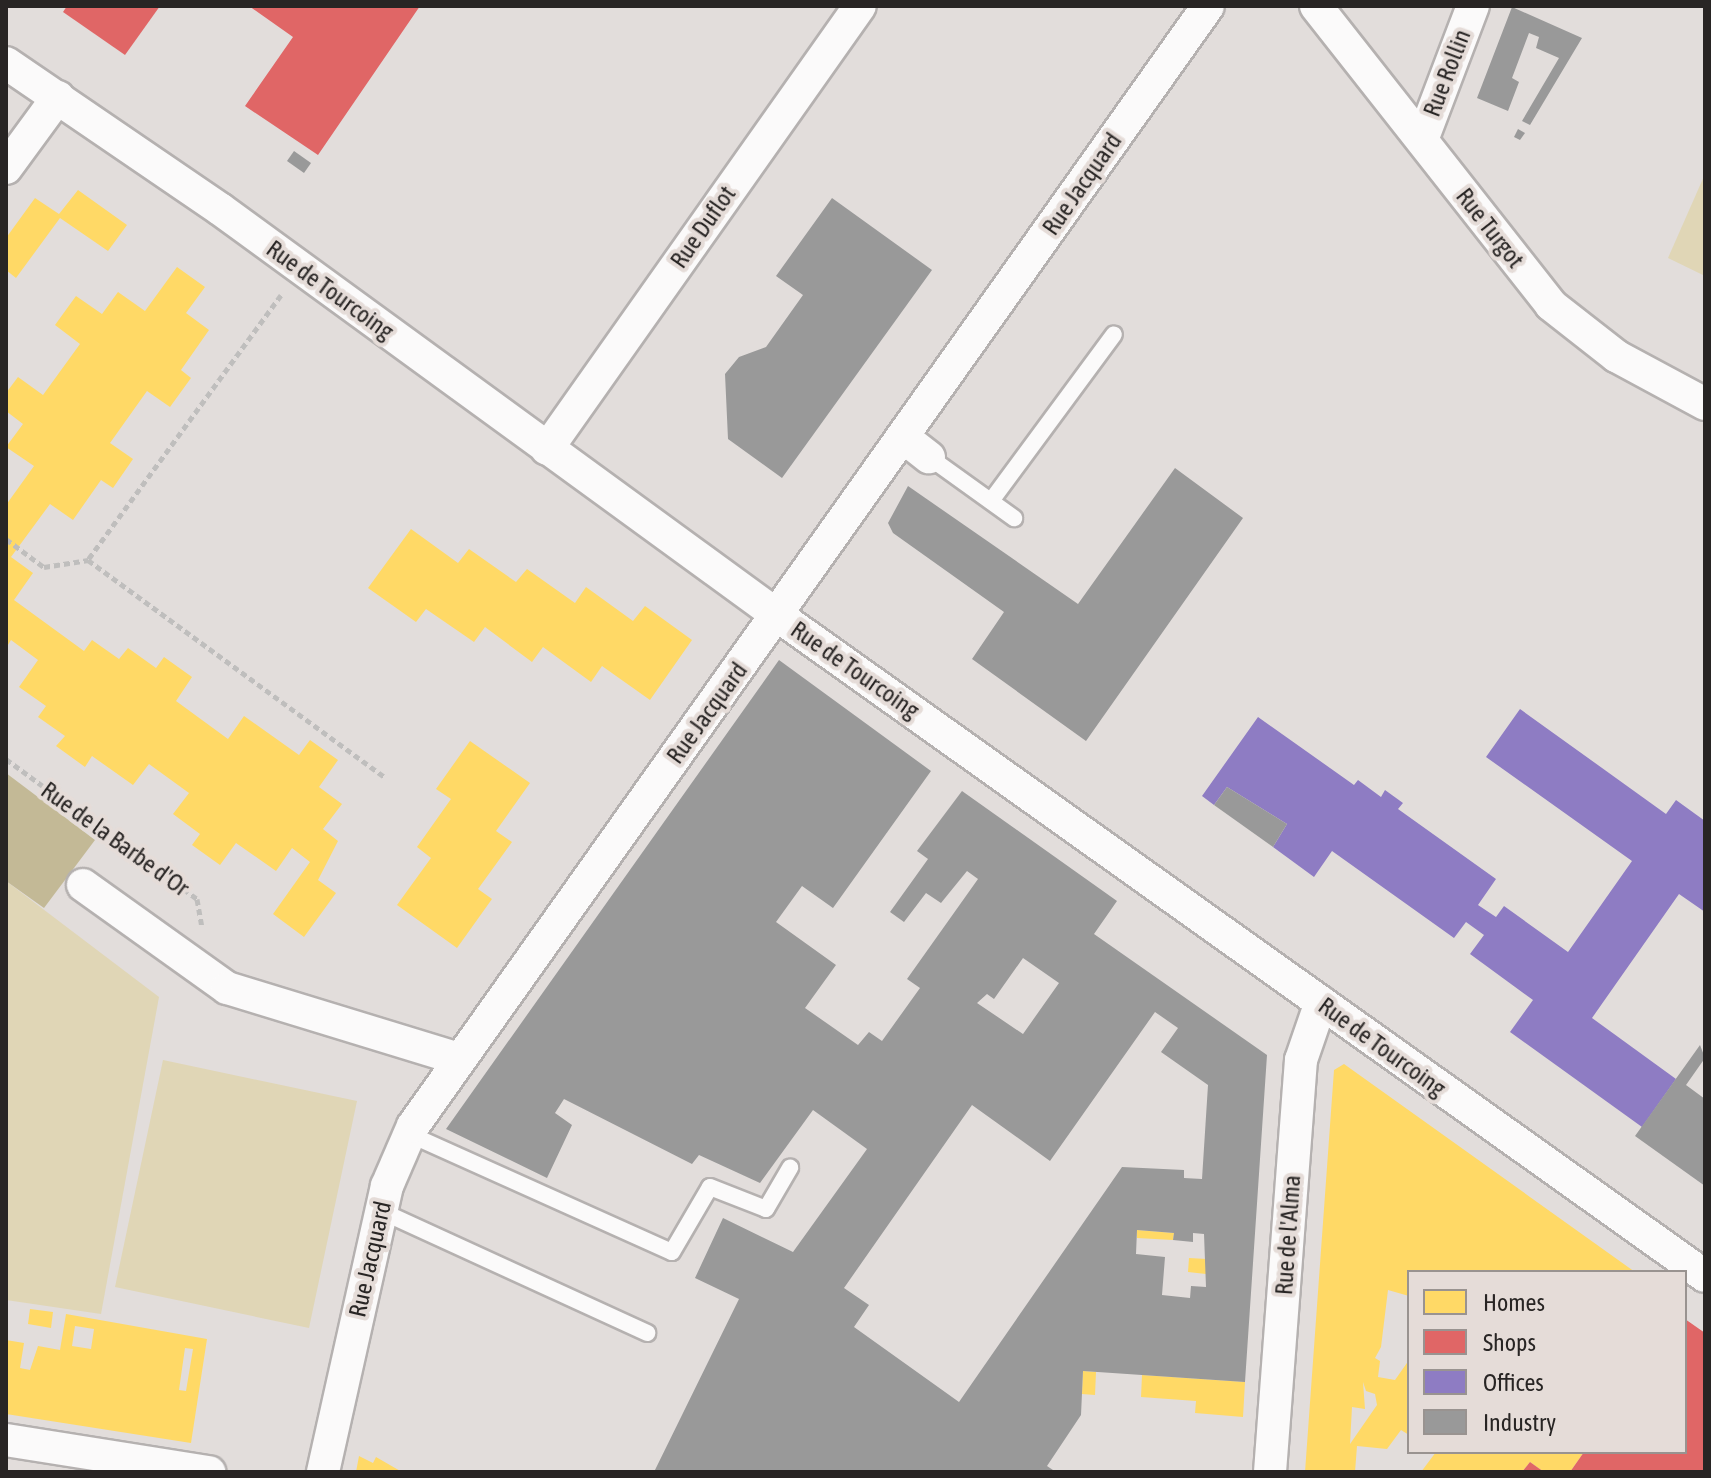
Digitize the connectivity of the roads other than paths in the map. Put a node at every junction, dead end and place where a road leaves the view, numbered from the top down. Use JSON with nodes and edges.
{"nodes":[{"id":1,"x":860,"y":6,"type":"edge"},
{"id":2,"x":1208,"y":6,"type":"edge"},
{"id":3,"x":1316,"y":6,"type":"edge"},
{"id":4,"x":1473,"y":6,"type":"edge"},
{"id":5,"x":6,"y":48,"type":"edge"},
{"id":6,"x":6,"y":63,"type":"edge"},
{"id":7,"x":58,"y":97,"type":"junction"},
{"id":8,"x":109,"y":131,"type":"junction"},
{"id":9,"x":1422,"y":140,"type":"junction"},
{"id":10,"x":6,"y":168,"type":"edge"},
{"id":11,"x":1114,"y":334,"type":"dead end"},
{"id":12,"x":1705,"y":404,"type":"edge"},
{"id":13,"x":903,"y":437,"type":"junction"},
{"id":14,"x":547,"y":449,"type":"junction"},
{"id":15,"x":929,"y":457,"type":"joint"},
{"id":16,"x":991,"y":501,"type":"junction"},
{"id":17,"x":1014,"y":518,"type":"dead end"},
{"id":18,"x":777,"y":615,"type":"junction"},
{"id":19,"x":83,"y":885,"type":"dead end"},
{"id":20,"x":1321,"y":1002,"type":"junction"},
{"id":21,"x":459,"y":1059,"type":"junction"},
{"id":22,"x":409,"y":1134,"type":"junction"},
{"id":23,"x":790,"y":1168,"type":"dead end"},
{"id":24,"x":381,"y":1211,"type":"junction"},
{"id":25,"x":1705,"y":1276,"type":"edge"},
{"id":26,"x":647,"y":1333,"type":"dead end"},
{"id":27,"x":6,"y":1440,"type":"edge"},
{"id":28,"x":209,"y":1472,"type":"edge"},
{"id":29,"x":323,"y":1472,"type":"edge"},
{"id":30,"x":1270,"y":1472,"type":"edge"}],
"edges":[{"from":1,"to":14,"type":"street","name":"Rue Duflot"},
{"from":2,"to":13,"type":"street","name":"Rue Jacquard"},
{"from":3,"to":9,"type":"street","name":"Rue Turgot"},
{"from":4,"to":9,"type":"street","name":"Rue Rollin"},
{"from":5,"to":8,"type":"lane"},
{"from":6,"to":7,"type":"street","name":"Rue de Tourcoing"},
{"from":7,"to":8,"type":"street","name":"Rue de Tourcoing"},
{"from":7,"to":10,"type":"street"},
{"from":8,"to":14,"type":"street","name":"Rue de Tourcoing"},
{"from":9,"to":12,"type":"street","name":"Rue Turgot"},
{"from":11,"to":16,"type":"lane"},
{"from":13,"to":15,"type":"street"},
{"from":13,"to":18,"type":"street","name":"Rue Jacquard"},
{"from":14,"to":18,"type":"street","name":"Rue de Tourcoing"},
{"from":15,"to":16,"type":"lane"},
{"from":16,"to":17,"type":"lane"},
{"from":18,"to":20,"type":"street","name":"Rue de Tourcoing"},
{"from":18,"to":21,"type":"street","name":"Rue Jacquard"},
{"from":19,"to":21,"type":"street"},
{"from":20,"to":25,"type":"street","name":"Rue de Tourcoing"},
{"from":20,"to":30,"type":"street","name":"Rue de l'Alma"},
{"from":21,"to":22,"type":"street","name":"Rue Jacquard"},
{"from":22,"to":23,"type":"lane"},
{"from":22,"to":24,"type":"street","name":"Rue Jacquard"},
{"from":24,"to":26,"type":"lane"},
{"from":24,"to":29,"type":"street","name":"Rue Jacquard"},
{"from":27,"to":28,"type":"street"}]}
